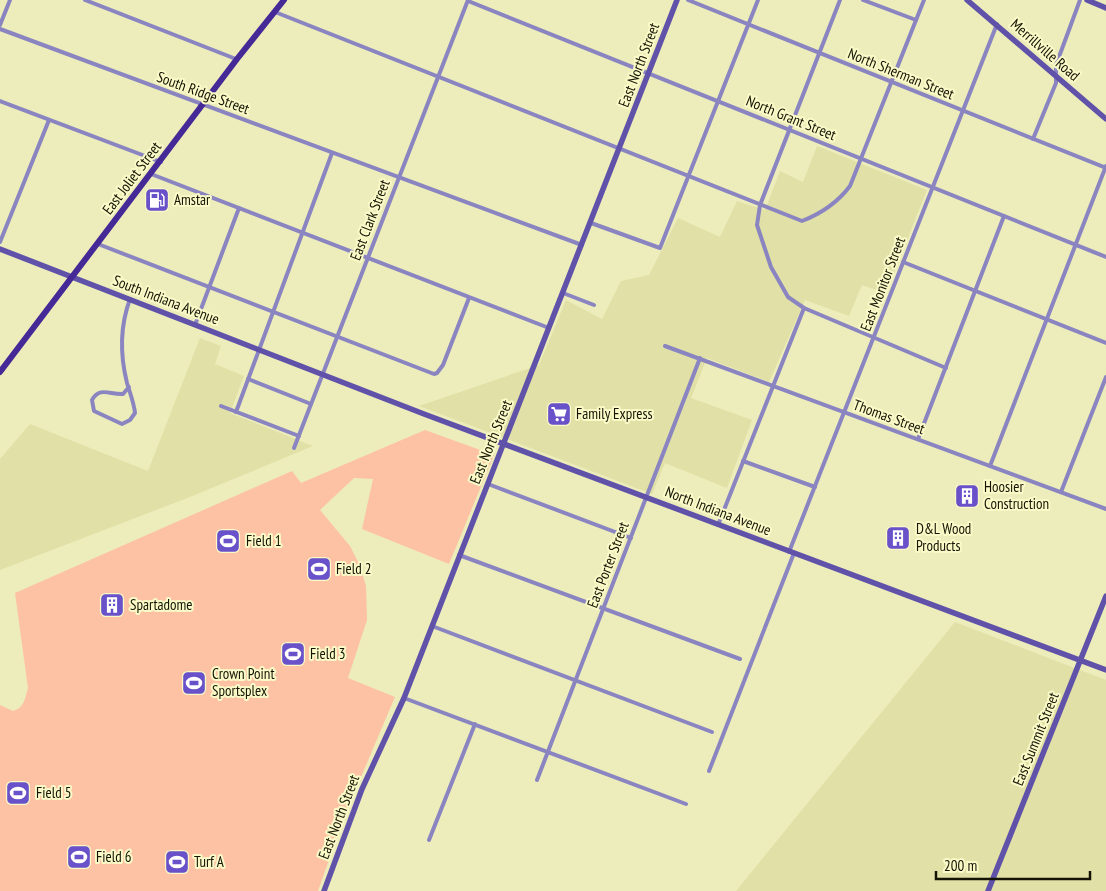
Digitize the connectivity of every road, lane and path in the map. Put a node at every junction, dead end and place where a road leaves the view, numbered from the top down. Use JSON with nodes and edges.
{"nodes":[{"id":1,"x":10,"y":0,"type":"edge"},
{"id":2,"x":85,"y":0,"type":"edge"},
{"id":3,"x":284,"y":0,"type":"edge"},
{"id":4,"x":468,"y":0,"type":"edge"},
{"id":5,"x":677,"y":0,"type":"edge"},
{"id":6,"x":688,"y":0,"type":"edge"},
{"id":7,"x":758,"y":0,"type":"edge"},
{"id":8,"x":840,"y":0,"type":"edge"},
{"id":9,"x":863,"y":0,"type":"edge"},
{"id":10,"x":924,"y":0,"type":"edge"},
{"id":11,"x":967,"y":0,"type":"edge"},
{"id":12,"x":1080,"y":0,"type":"edge"},
{"id":13,"x":1087,"y":0,"type":"edge"},
{"id":14,"x":1106,"y":8,"type":"edge"},
{"id":15,"x":275,"y":12,"type":"junction"},
{"id":16,"x":916,"y":20,"type":"junction"},
{"id":17,"x":748,"y":24,"type":"junction"},
{"id":18,"x":997,"y":24,"type":"junction"},
{"id":19,"x":0,"y":25,"type":"edge"},
{"id":20,"x":0,"y":29,"type":"edge"},
{"id":21,"x":820,"y":53,"type":"junction"},
{"id":22,"x":237,"y":59,"type":"junction"},
{"id":23,"x":649,"y":74,"type":"junction"},
{"id":24,"x":1055,"y":75,"type":"junction"},
{"id":25,"x":438,"y":77,"type":"junction"},
{"id":26,"x":891,"y":82,"type":"junction"},
{"id":27,"x":0,"y":101,"type":"edge"},
{"id":28,"x":718,"y":101,"type":"junction"},
{"id":29,"x":204,"y":105,"type":"junction"},
{"id":30,"x":963,"y":111,"type":"junction"},
{"id":31,"x":1106,"y":119,"type":"edge"},
{"id":32,"x":49,"y":120,"type":"junction"},
{"id":33,"x":790,"y":130,"type":"junction"},
{"id":34,"x":1033,"y":139,"type":"junction"},
{"id":35,"x":619,"y":148,"type":"junction"},
{"id":36,"x":332,"y":153,"type":"junction"},
{"id":37,"x":861,"y":158,"type":"junction"},
{"id":38,"x":160,"y":162,"type":"junction"},
{"id":39,"x":1106,"y":167,"type":"edge"},
{"id":40,"x":151,"y":174,"type":"junction"},
{"id":41,"x":688,"y":176,"type":"junction"},
{"id":42,"x":399,"y":177,"type":"junction"},
{"id":43,"x":933,"y":187,"type":"junction"},
{"id":44,"x":760,"y":204,"type":"junction"},
{"id":45,"x":239,"y":208,"type":"junction"},
{"id":46,"x":1004,"y":216,"type":"junction"},
{"id":47,"x":590,"y":223,"type":"junction"},
{"id":48,"x":302,"y":233,"type":"junction"},
{"id":49,"x":0,"y":242,"type":"edge"},
{"id":50,"x":98,"y":244,"type":"junction"},
{"id":51,"x":1075,"y":244,"type":"junction"},
{"id":52,"x":582,"y":245,"type":"junction"},
{"id":53,"x":0,"y":249,"type":"edge"},
{"id":54,"x":1106,"y":257,"type":"edge"},
{"id":55,"x":368,"y":258,"type":"junction"},
{"id":56,"x":903,"y":262,"type":"junction"},
{"id":57,"x":72,"y":277,"type":"junction"},
{"id":58,"x":209,"y":288,"type":"junction"},
{"id":59,"x":976,"y":291,"type":"junction"},
{"id":60,"x":563,"y":293,"type":"junction"},
{"id":61,"x":469,"y":298,"type":"junction"},
{"id":62,"x":130,"y":299,"type":"junction"},
{"id":63,"x":594,"y":305,"type":"dead end"},
{"id":64,"x":804,"y":308,"type":"junction"},
{"id":65,"x":273,"y":312,"type":"junction"},
{"id":66,"x":1046,"y":318,"type":"junction"},
{"id":67,"x":195,"y":325,"type":"junction"},
{"id":68,"x":549,"y":328,"type":"junction"},
{"id":69,"x":874,"y":336,"type":"junction"},
{"id":70,"x":337,"y":337,"type":"junction"},
{"id":71,"x":1106,"y":343,"type":"edge"},
{"id":72,"x":665,"y":346,"type":"dead end"},
{"id":73,"x":259,"y":350,"type":"junction"},
{"id":74,"x":700,"y":358,"type":"junction"},
{"id":75,"x":946,"y":368,"type":"junction"},
{"id":76,"x":0,"y":372,"type":"edge"},
{"id":77,"x":322,"y":374,"type":"junction"},
{"id":78,"x":1106,"y":377,"type":"edge"},
{"id":79,"x":248,"y":378,"type":"junction"},
{"id":80,"x":772,"y":385,"type":"junction"},
{"id":81,"x":129,"y":387,"type":"junction"},
{"id":82,"x":311,"y":404,"type":"junction"},
{"id":83,"x":221,"y":406,"type":"dead end"},
{"id":84,"x":236,"y":412,"type":"junction"},
{"id":85,"x":844,"y":413,"type":"junction"},
{"id":86,"x":299,"y":436,"type":"junction"},
{"id":87,"x":918,"y":439,"type":"junction"},
{"id":88,"x":503,"y":444,"type":"junction"},
{"id":89,"x":294,"y":448,"type":"dead end"},
{"id":90,"x":743,"y":461,"type":"junction"},
{"id":91,"x":990,"y":466,"type":"junction"},
{"id":92,"x":487,"y":484,"type":"junction"},
{"id":93,"x":815,"y":487,"type":"junction"},
{"id":94,"x":1061,"y":492,"type":"junction"},
{"id":95,"x":646,"y":497,"type":"junction"},
{"id":96,"x":1106,"y":509,"type":"edge"},
{"id":97,"x":718,"y":525,"type":"junction"},
{"id":98,"x":631,"y":538,"type":"junction"},
{"id":99,"x":792,"y":552,"type":"junction"},
{"id":100,"x":459,"y":555,"type":"junction"},
{"id":101,"x":1106,"y":596,"type":"edge"},
{"id":102,"x":603,"y":609,"type":"junction"},
{"id":103,"x":432,"y":626,"type":"junction"},
{"id":104,"x":740,"y":659,"type":"dead end"},
{"id":105,"x":1080,"y":660,"type":"junction"},
{"id":106,"x":1106,"y":670,"type":"edge"},
{"id":107,"x":576,"y":680,"type":"junction"},
{"id":108,"x":404,"y":698,"type":"junction"},
{"id":109,"x":474,"y":724,"type":"junction"},
{"id":110,"x":712,"y":732,"type":"dead end"},
{"id":111,"x":548,"y":752,"type":"junction"},
{"id":112,"x":709,"y":771,"type":"dead end"},
{"id":113,"x":538,"y":780,"type":"dead end"},
{"id":114,"x":686,"y":804,"type":"dead end"},
{"id":115,"x":429,"y":840,"type":"dead end"},
{"id":116,"x":324,"y":891,"type":"edge"},
{"id":117,"x":988,"y":891,"type":"edge"}],
"edges":[{"from":1,"to":19,"type":"street"},
{"from":2,"to":22,"type":"street"},
{"from":3,"to":15,"type":"main road","name":"East Joliet Street"},
{"from":4,"to":23,"type":"street","name":"North Grant Street"},
{"from":4,"to":25,"type":"street","name":"East Clark Street"},
{"from":5,"to":23,"type":"street","name":"East North Street"},
{"from":6,"to":17,"type":"street","name":"North Sherman Street"},
{"from":7,"to":17,"type":"street"},
{"from":8,"to":21,"type":"street"},
{"from":9,"to":16,"type":"street"},
{"from":10,"to":16,"type":"street"},
{"from":11,"to":18,"type":"street","name":"Merrillville Road"},
{"from":12,"to":24,"type":"street"},
{"from":13,"to":14,"type":"street"},
{"from":15,"to":22,"type":"main road","name":"East Joliet Street"},
{"from":15,"to":25,"type":"street"},
{"from":16,"to":26,"type":"street"},
{"from":17,"to":21,"type":"street","name":"North Sherman Street"},
{"from":17,"to":28,"type":"street"},
{"from":18,"to":24,"type":"street","name":"Merrillville Road"},
{"from":18,"to":30,"type":"street","name":"East Monitor Street"},
{"from":20,"to":29,"type":"street","name":"South Ridge Street"},
{"from":21,"to":26,"type":"street","name":"North Sherman Street"},
{"from":21,"to":33,"type":"street"},
{"from":22,"to":29,"type":"main road","name":"East Joliet Street"},
{"from":23,"to":28,"type":"street","name":"North Grant Street"},
{"from":23,"to":35,"type":"street","name":"East North Street"},
{"from":24,"to":31,"type":"street","name":"Merrillville Road"},
{"from":24,"to":34,"type":"street"},
{"from":25,"to":35,"type":"street"},
{"from":25,"to":42,"type":"street","name":"East Clark Street"},
{"from":26,"to":30,"type":"street","name":"North Sherman Street"},
{"from":26,"to":37,"type":"street"},
{"from":27,"to":32,"type":"street"},
{"from":28,"to":33,"type":"street","name":"North Grant Street"},
{"from":28,"to":41,"type":"street"},
{"from":29,"to":36,"type":"street","name":"South Ridge Street"},
{"from":29,"to":38,"type":"main road","name":"East Joliet Street"},
{"from":30,"to":34,"type":"street","name":"North Sherman Street"},
{"from":30,"to":43,"type":"street","name":"East Monitor Street"},
{"from":32,"to":38,"type":"street"},
{"from":32,"to":49,"type":"street"},
{"from":33,"to":37,"type":"street","name":"North Grant Street"},
{"from":33,"to":44,"type":"street"},
{"from":34,"to":39,"type":"street","name":"North Sherman Street"},
{"from":35,"to":41,"type":"street"},
{"from":35,"to":47,"type":"street","name":"East North Street"},
{"from":36,"to":42,"type":"street","name":"South Ridge Street"},
{"from":36,"to":48,"type":"street"},
{"from":37,"to":43,"type":"street","name":"North Grant Street"},
{"from":37,"to":44,"type":"street"},
{"from":38,"to":40,"type":"main road","name":"East Joliet Street"},
{"from":39,"to":51,"type":"street"},
{"from":40,"to":45,"type":"street"},
{"from":40,"to":50,"type":"main road","name":"East Joliet Street"},
{"from":41,"to":44,"type":"street"},
{"from":41,"to":47,"type":"street"},
{"from":42,"to":52,"type":"street","name":"South Ridge Street"},
{"from":42,"to":55,"type":"street","name":"East Clark Street"},
{"from":43,"to":46,"type":"street","name":"North Grant Street"},
{"from":43,"to":56,"type":"street","name":"East Monitor Street"},
{"from":44,"to":64,"type":"street"},
{"from":45,"to":48,"type":"street"},
{"from":45,"to":58,"type":"street"},
{"from":46,"to":51,"type":"street","name":"North Grant Street"},
{"from":46,"to":59,"type":"street"},
{"from":47,"to":52,"type":"street","name":"East North Street"},
{"from":48,"to":55,"type":"street"},
{"from":48,"to":65,"type":"street"},
{"from":50,"to":57,"type":"main road","name":"East Joliet Street"},
{"from":50,"to":58,"type":"street"},
{"from":51,"to":54,"type":"street","name":"North Grant Street"},
{"from":51,"to":66,"type":"street"},
{"from":52,"to":60,"type":"street","name":"East North Street"},
{"from":53,"to":57,"type":"street","name":"South Indiana Avenue"},
{"from":55,"to":61,"type":"street"},
{"from":55,"to":70,"type":"street","name":"East Clark Street"},
{"from":56,"to":59,"type":"street"},
{"from":56,"to":69,"type":"street","name":"East Monitor Street"},
{"from":57,"to":62,"type":"street","name":"South Indiana Avenue"},
{"from":57,"to":76,"type":"main road","name":"East Joliet Street"},
{"from":58,"to":65,"type":"street"},
{"from":58,"to":67,"type":"street"},
{"from":59,"to":66,"type":"street"},
{"from":59,"to":75,"type":"street"},
{"from":60,"to":63,"type":"street"},
{"from":60,"to":68,"type":"street","name":"East North Street"},
{"from":61,"to":68,"type":"street"},
{"from":61,"to":70,"type":"street"},
{"from":62,"to":67,"type":"street","name":"South Indiana Avenue"},
{"from":62,"to":81,"type":"street"},
{"from":64,"to":69,"type":"street"},
{"from":64,"to":80,"type":"street"},
{"from":65,"to":70,"type":"street"},
{"from":65,"to":73,"type":"street"},
{"from":66,"to":71,"type":"street"},
{"from":66,"to":91,"type":"street"},
{"from":67,"to":73,"type":"street","name":"South Indiana Avenue"},
{"from":68,"to":88,"type":"street","name":"East North Street"},
{"from":69,"to":75,"type":"street"},
{"from":69,"to":85,"type":"street","name":"East Monitor Street"},
{"from":70,"to":77,"type":"street","name":"East Clark Street"},
{"from":72,"to":74,"type":"street","name":"Thomas Street"},
{"from":73,"to":77,"type":"street","name":"South Indiana Avenue"},
{"from":73,"to":79,"type":"street"},
{"from":74,"to":80,"type":"street","name":"Thomas Street"},
{"from":74,"to":95,"type":"street","name":"East Porter Street"},
{"from":75,"to":87,"type":"street"},
{"from":77,"to":82,"type":"street","name":"East Clark Street"},
{"from":77,"to":88,"type":"street","name":"North Indiana Avenue"},
{"from":78,"to":94,"type":"street"},
{"from":79,"to":82,"type":"street"},
{"from":79,"to":84,"type":"street"},
{"from":80,"to":85,"type":"street","name":"Thomas Street"},
{"from":80,"to":90,"type":"street"},
{"from":81,"to":81,"type":"street"},
{"from":82,"to":86,"type":"street","name":"East Clark Street"},
{"from":83,"to":84,"type":"street"},
{"from":84,"to":86,"type":"street"},
{"from":85,"to":87,"type":"street","name":"Thomas Street"},
{"from":85,"to":93,"type":"street","name":"East Monitor Street"},
{"from":86,"to":89,"type":"street","name":"East Clark Street"},
{"from":87,"to":91,"type":"street","name":"Thomas Street"},
{"from":88,"to":92,"type":"street","name":"East North Street"},
{"from":88,"to":95,"type":"street","name":"North Indiana Avenue"},
{"from":90,"to":93,"type":"street"},
{"from":90,"to":97,"type":"street"},
{"from":91,"to":94,"type":"street","name":"Thomas Street"},
{"from":92,"to":98,"type":"street"},
{"from":92,"to":100,"type":"street","name":"East North Street"},
{"from":93,"to":99,"type":"street","name":"East Monitor Street"},
{"from":94,"to":96,"type":"street","name":"Thomas Street"},
{"from":95,"to":97,"type":"street","name":"North Indiana Avenue"},
{"from":95,"to":98,"type":"street","name":"East Porter Street"},
{"from":97,"to":99,"type":"street","name":"North Indiana Avenue"},
{"from":98,"to":102,"type":"street","name":"East Porter Street"},
{"from":99,"to":105,"type":"street","name":"North Indiana Avenue"},
{"from":99,"to":112,"type":"street","name":"East Monitor Street"},
{"from":100,"to":102,"type":"street"},
{"from":100,"to":103,"type":"street","name":"East North Street"},
{"from":101,"to":105,"type":"street","name":"East Summit Street"},
{"from":102,"to":104,"type":"street"},
{"from":102,"to":107,"type":"street","name":"East Porter Street"},
{"from":103,"to":107,"type":"street"},
{"from":103,"to":108,"type":"street","name":"East North Street"},
{"from":105,"to":106,"type":"street","name":"North Indiana Avenue"},
{"from":105,"to":117,"type":"street","name":"East Summit Street"},
{"from":107,"to":110,"type":"street"},
{"from":107,"to":111,"type":"street","name":"East Porter Street"},
{"from":108,"to":109,"type":"street"},
{"from":108,"to":116,"type":"street","name":"East North Street"},
{"from":109,"to":111,"type":"street"},
{"from":109,"to":115,"type":"street"},
{"from":111,"to":113,"type":"street","name":"East Porter Street"},
{"from":111,"to":114,"type":"street"}]}
